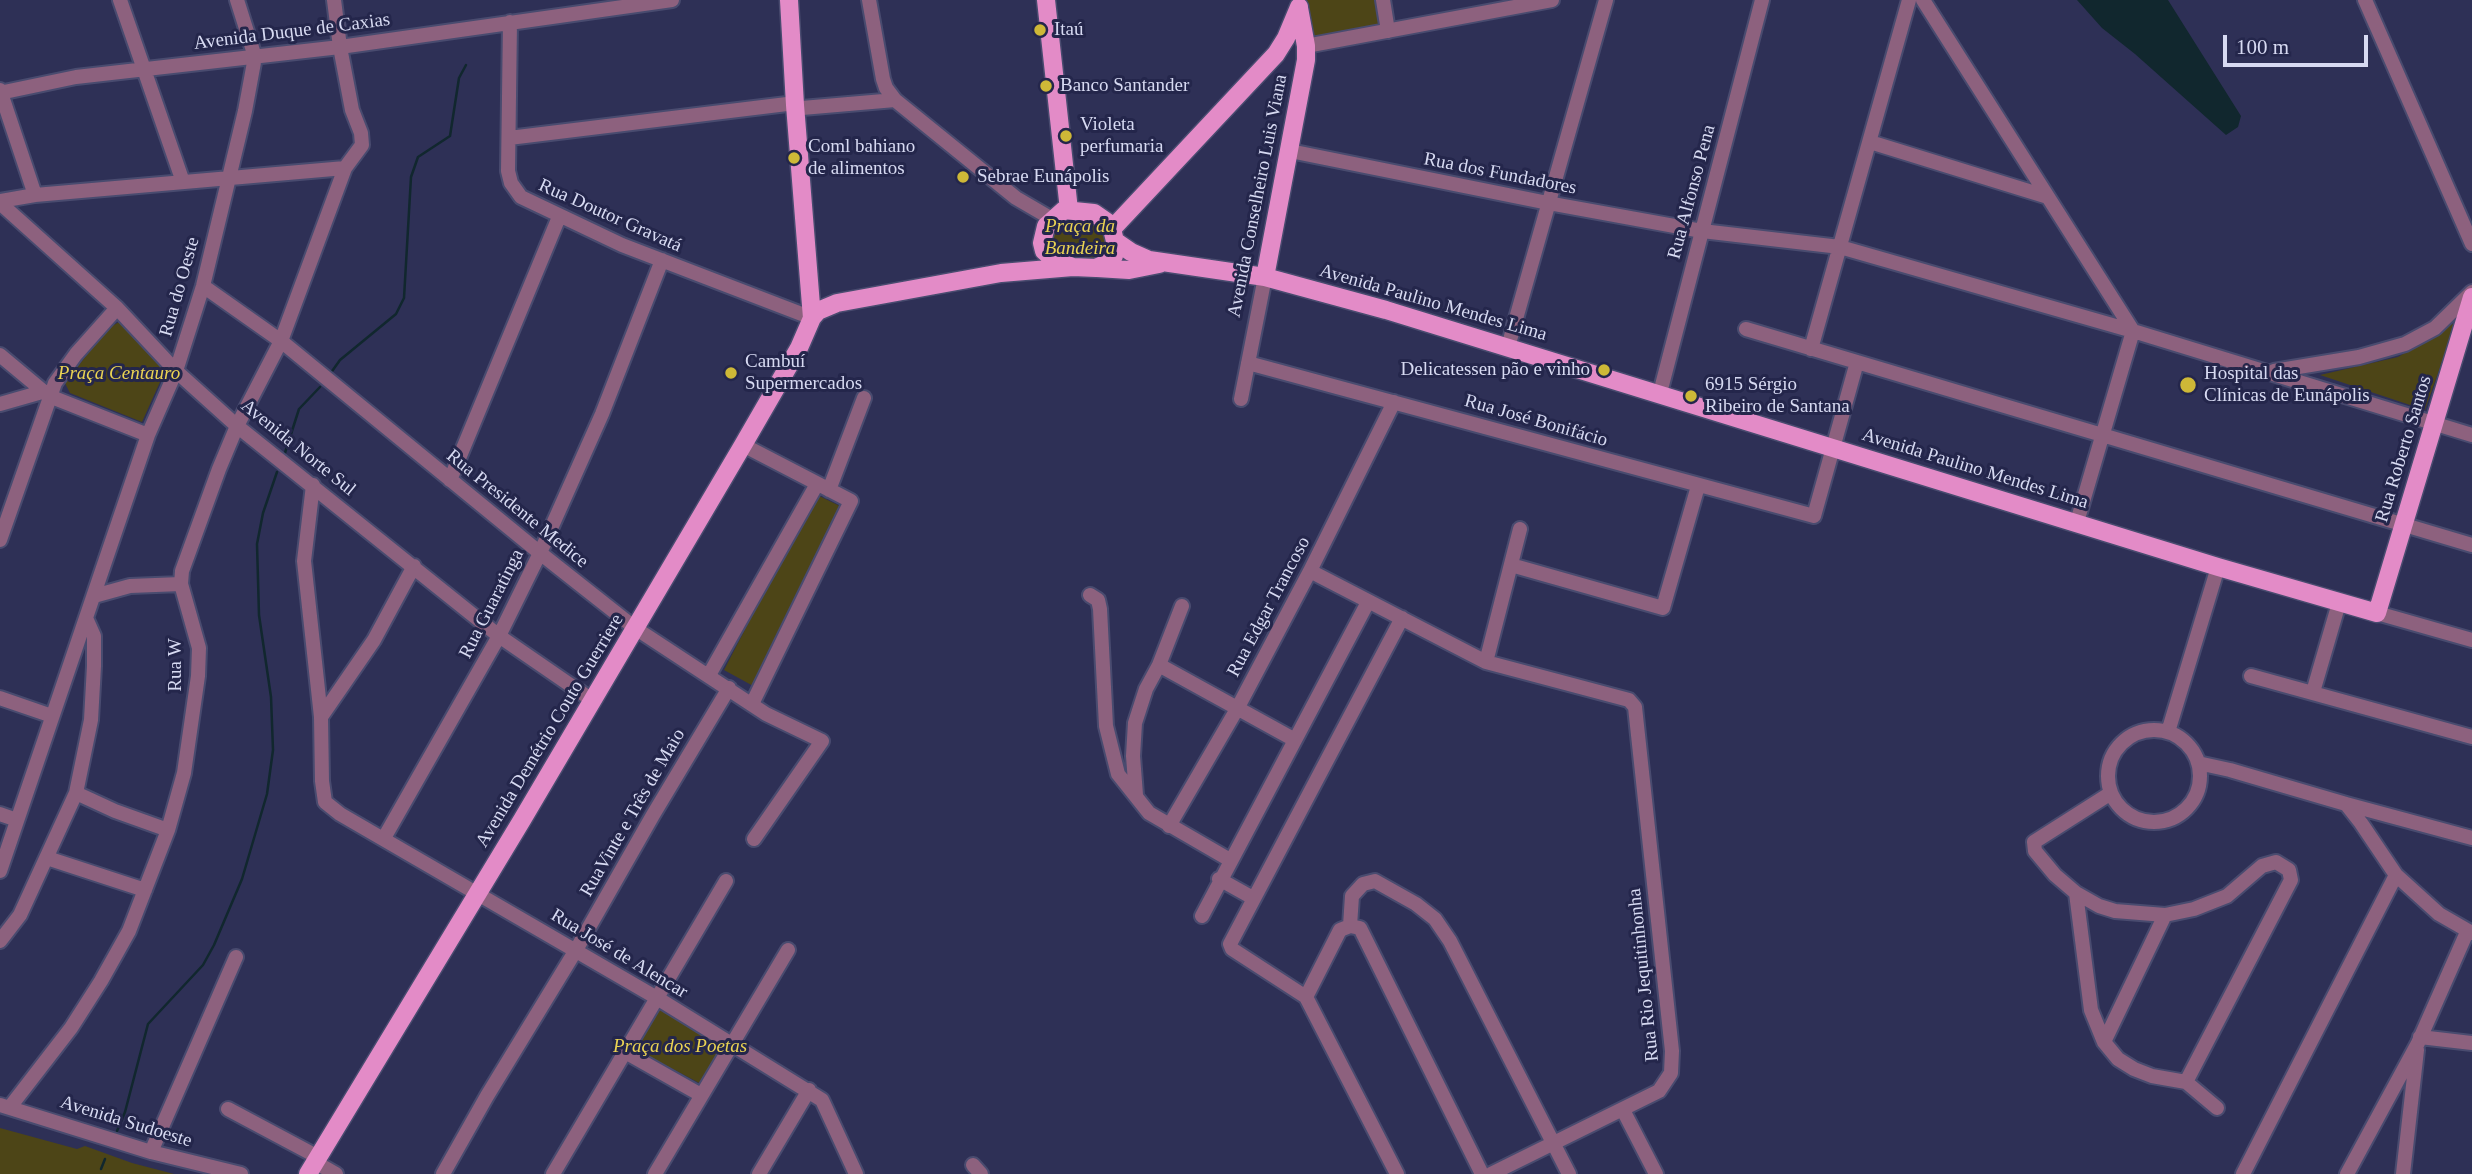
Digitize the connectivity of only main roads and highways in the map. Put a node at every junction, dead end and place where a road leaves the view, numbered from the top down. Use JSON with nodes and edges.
{"nodes":[{"id":1,"x":789,"y":0,"type":"edge"},
{"id":2,"x":1046,"y":0,"type":"edge"},
{"id":3,"x":1299,"y":4,"type":"edge"},
{"id":4,"x":1306,"y":46,"type":"junction"},
{"id":5,"x":1276,"y":54,"type":"junction"},
{"id":6,"x":1069,"y":210,"type":"junction"},
{"id":7,"x":1114,"y":235,"type":"junction"},
{"id":8,"x":1044,"y":251,"type":"junction"},
{"id":9,"x":1162,"y":263,"type":"junction"},
{"id":10,"x":1073,"y":267,"type":"junction"},
{"id":11,"x":1096,"y":268,"type":"junction"},
{"id":12,"x":1001,"y":273,"type":"junction"},
{"id":13,"x":1265,"y":277,"type":"junction"},
{"id":14,"x":2472,"y":294,"type":"edge"},
{"id":15,"x":812,"y":318,"type":"junction"},
{"id":16,"x":2377,"y":614,"type":"joint"},
{"id":17,"x":314,"y":1164,"type":"edge"}],
"edges":[{"from":1,"to":15,"type":"main road"},
{"from":2,"to":6,"type":"main road"},
{"from":3,"to":4,"type":"main road","name":"Avenida Conselheiro Luis Viana"},
{"from":3,"to":5,"type":"main road"},
{"from":4,"to":5,"type":"main road"},
{"from":4,"to":13,"type":"main road","name":"Avenida Conselheiro Luis Viana"},
{"from":5,"to":7,"type":"main road"},
{"from":6,"to":7,"type":"main road"},
{"from":6,"to":8,"type":"main road"},
{"from":7,"to":9,"type":"main road"},
{"from":7,"to":11,"type":"main road"},
{"from":8,"to":10,"type":"main road"},
{"from":8,"to":12,"type":"main road"},
{"from":9,"to":11,"type":"main road"},
{"from":9,"to":13,"type":"main road","name":"Avenida Paulino Mendes Lima"},
{"from":10,"to":11,"type":"main road"},
{"from":10,"to":12,"type":"main road"},
{"from":12,"to":15,"type":"main road"},
{"from":13,"to":16,"type":"main road","name":"Avenida Paulino Mendes Lima"},
{"from":14,"to":16,"type":"main road","name":"Rua Roberto Santos"},
{"from":15,"to":17,"type":"main road","name":"Avenida Demétrio Couto Guerriere"}]}
